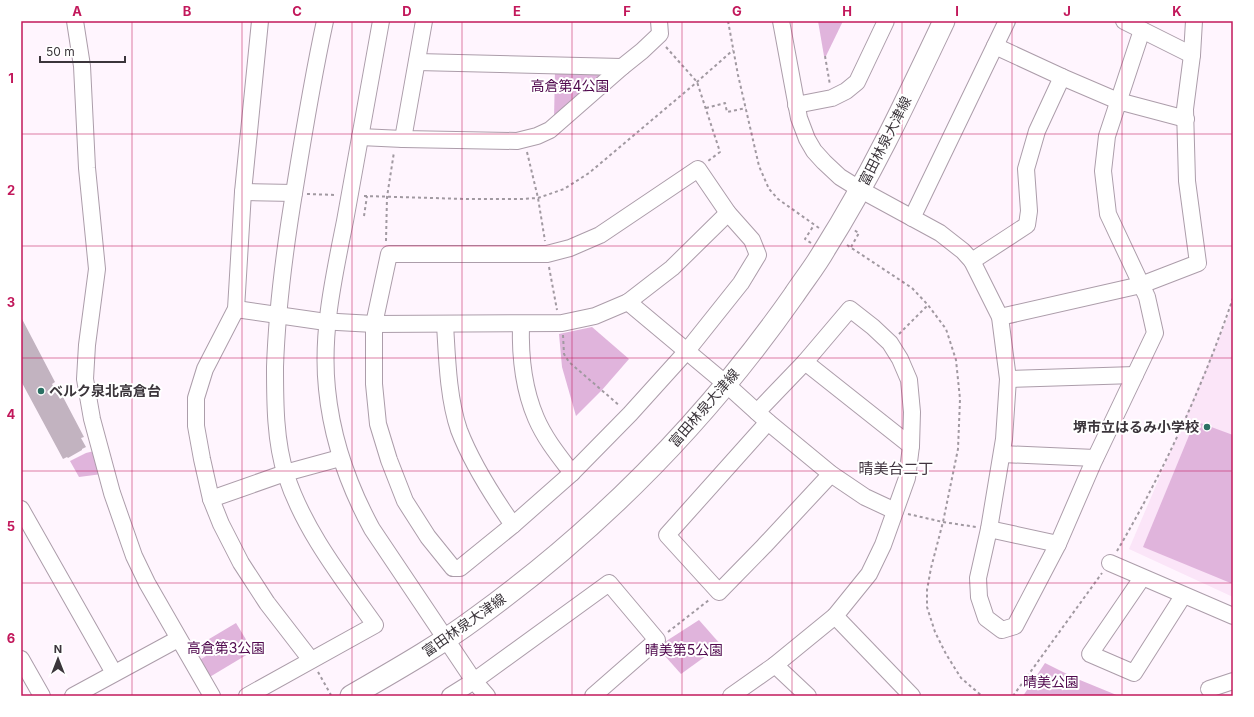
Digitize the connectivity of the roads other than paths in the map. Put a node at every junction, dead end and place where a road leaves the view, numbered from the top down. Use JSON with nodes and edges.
{"nodes":[{"id":1,"x":75,"y":21,"type":"edge"},
{"id":2,"x":260,"y":21,"type":"edge"},
{"id":3,"x":325,"y":21,"type":"edge"},
{"id":4,"x":381,"y":21,"type":"edge"},
{"id":5,"x":424,"y":21,"type":"edge"},
{"id":6,"x":659,"y":21,"type":"edge"},
{"id":7,"x":781,"y":21,"type":"edge"},
{"id":8,"x":886,"y":21,"type":"edge"},
{"id":9,"x":944,"y":21,"type":"edge"},
{"id":10,"x":1007,"y":21,"type":"edge"},
{"id":11,"x":1124,"y":21,"type":"edge"},
{"id":12,"x":1194,"y":21,"type":"edge"},
{"id":13,"x":1142,"y":30,"type":"junction"},
{"id":14,"x":995,"y":46,"type":"junction"},
{"id":15,"x":1192,"y":55,"type":"junction"},
{"id":16,"x":417,"y":62,"type":"junction"},
{"id":17,"x":622,"y":67,"type":"junction"},
{"id":18,"x":1062,"y":77,"type":"junction"},
{"id":19,"x":1118,"y":101,"type":"junction"},
{"id":20,"x":796,"y":105,"type":"junction"},
{"id":21,"x":1186,"y":119,"type":"junction"},
{"id":22,"x":360,"y":137,"type":"junction"},
{"id":23,"x":400,"y":139,"type":"junction"},
{"id":24,"x":860,"y":190,"type":"junction"},
{"id":25,"x":243,"y":192,"type":"junction"},
{"id":26,"x":294,"y":193,"type":"junction"},
{"id":27,"x":728,"y":213,"type":"junction"},
{"id":28,"x":912,"y":218,"type":"junction"},
{"id":29,"x":972,"y":261,"type":"junction"},
{"id":30,"x":1141,"y":285,"type":"junction"},
{"id":31,"x":628,"y":302,"type":"junction"},
{"id":32,"x":236,"y":309,"type":"junction"},
{"id":33,"x":278,"y":315,"type":"junction"},
{"id":34,"x":1000,"y":317,"type":"junction"},
{"id":35,"x":328,"y":322,"type":"junction"},
{"id":36,"x":374,"y":324,"type":"junction"},
{"id":37,"x":445,"y":324,"type":"junction"},
{"id":38,"x":521,"y":324,"type":"junction"},
{"id":39,"x":686,"y":352,"type":"junction"},
{"id":40,"x":805,"y":362,"type":"junction"},
{"id":41,"x":1134,"y":375,"type":"junction"},
{"id":42,"x":1008,"y":379,"type":"junction"},
{"id":43,"x":726,"y":384,"type":"junction"},
{"id":44,"x":763,"y":417,"type":"junction"},
{"id":45,"x":911,"y":446,"type":"junction"},
{"id":46,"x":1002,"y":454,"type":"junction"},
{"id":47,"x":340,"y":458,"type":"junction"},
{"id":48,"x":1095,"y":458,"type":"junction"},
{"id":49,"x":285,"y":473,"type":"junction"},
{"id":50,"x":572,"y":473,"type":"junction"},
{"id":51,"x":831,"y":474,"type":"junction"},
{"id":52,"x":211,"y":499,"type":"junction"},
{"id":53,"x":21,"y":509,"type":"edge"},
{"id":54,"x":895,"y":511,"type":"junction"},
{"id":55,"x":513,"y":525,"type":"junction"},
{"id":56,"x":989,"y":529,"type":"junction"},
{"id":57,"x":1058,"y":544,"type":"junction"},
{"id":58,"x":1110,"y":563,"type":"road end"},
{"id":59,"x":1142,"y":578,"type":"junction"},
{"id":60,"x":1183,"y":596,"type":"junction"},
{"id":61,"x":835,"y":616,"type":"junction"},
{"id":62,"x":1233,"y":616,"type":"edge"},
{"id":63,"x":178,"y":639,"type":"junction"},
{"id":64,"x":446,"y":639,"type":"junction"},
{"id":65,"x":21,"y":659,"type":"edge"},
{"id":66,"x":311,"y":660,"type":"junction"},
{"id":67,"x":775,"y":665,"type":"junction"},
{"id":68,"x":114,"y":674,"type":"junction"},
{"id":69,"x":474,"y":681,"type":"junction"},
{"id":70,"x":1233,"y":681,"type":"edge"},
{"id":71,"x":1209,"y":689,"type":"dead end"},
{"id":72,"x":42,"y":696,"type":"edge"},
{"id":73,"x":73,"y":696,"type":"edge"},
{"id":74,"x":212,"y":696,"type":"edge"},
{"id":75,"x":247,"y":696,"type":"edge"},
{"id":76,"x":351,"y":696,"type":"edge"},
{"id":77,"x":450,"y":696,"type":"edge"},
{"id":78,"x":486,"y":696,"type":"edge"},
{"id":79,"x":593,"y":696,"type":"edge"},
{"id":80,"x":732,"y":696,"type":"edge"},
{"id":81,"x":808,"y":696,"type":"edge"},
{"id":82,"x":912,"y":696,"type":"edge"}],
"edges":[{"from":1,"to":63,"type":"street"},
{"from":2,"to":25,"type":"street"},
{"from":3,"to":26,"type":"street"},
{"from":4,"to":22,"type":"street"},
{"from":5,"to":16,"type":"street"},
{"from":6,"to":17,"type":"street"},
{"from":7,"to":20,"type":"street"},
{"from":8,"to":20,"type":"street"},
{"from":9,"to":24,"type":"main road","name":"富田林泉大津線"},
{"from":10,"to":14,"type":"street"},
{"from":11,"to":13,"type":"street"},
{"from":12,"to":15,"type":"street"},
{"from":13,"to":15,"type":"street"},
{"from":13,"to":19,"type":"street"},
{"from":14,"to":18,"type":"street"},
{"from":14,"to":28,"type":"street"},
{"from":15,"to":21,"type":"street"},
{"from":16,"to":17,"type":"street"},
{"from":16,"to":23,"type":"street"},
{"from":17,"to":23,"type":"street"},
{"from":18,"to":19,"type":"street"},
{"from":18,"to":29,"type":"street"},
{"from":19,"to":21,"type":"street"},
{"from":19,"to":30,"type":"street"},
{"from":20,"to":24,"type":"street"},
{"from":21,"to":30,"type":"street"},
{"from":22,"to":23,"type":"street"},
{"from":22,"to":35,"type":"street"},
{"from":24,"to":28,"type":"street"},
{"from":24,"to":43,"type":"main road","name":"富田林泉大津線"},
{"from":25,"to":26,"type":"street"},
{"from":25,"to":32,"type":"street"},
{"from":26,"to":33,"type":"street"},
{"from":27,"to":31,"type":"street"},
{"from":27,"to":36,"type":"street"},
{"from":27,"to":39,"type":"street"},
{"from":28,"to":29,"type":"street"},
{"from":29,"to":34,"type":"street"},
{"from":30,"to":34,"type":"street"},
{"from":30,"to":41,"type":"street"},
{"from":31,"to":38,"type":"street"},
{"from":31,"to":39,"type":"street"},
{"from":32,"to":33,"type":"street"},
{"from":32,"to":52,"type":"street"},
{"from":33,"to":35,"type":"street"},
{"from":33,"to":49,"type":"street"},
{"from":34,"to":42,"type":"street"},
{"from":35,"to":36,"type":"street"},
{"from":35,"to":47,"type":"street"},
{"from":36,"to":37,"type":"street"},
{"from":36,"to":55,"type":"street"},
{"from":37,"to":38,"type":"street"},
{"from":37,"to":55,"type":"street"},
{"from":38,"to":50,"type":"street"},
{"from":39,"to":43,"type":"street"},
{"from":39,"to":50,"type":"street"},
{"from":40,"to":44,"type":"street"},
{"from":40,"to":45,"type":"street"},
{"from":40,"to":45,"type":"street"},
{"from":41,"to":42,"type":"street"},
{"from":41,"to":48,"type":"street"},
{"from":42,"to":46,"type":"street"},
{"from":43,"to":44,"type":"street"},
{"from":43,"to":64,"type":"main road","name":"富田林泉大津線"},
{"from":44,"to":51,"type":"street"},
{"from":44,"to":51,"type":"street"},
{"from":45,"to":54,"type":"street"},
{"from":46,"to":48,"type":"street"},
{"from":46,"to":56,"type":"street"},
{"from":47,"to":49,"type":"street"},
{"from":47,"to":64,"type":"street"},
{"from":48,"to":57,"type":"street"},
{"from":49,"to":52,"type":"street"},
{"from":49,"to":66,"type":"street"},
{"from":50,"to":55,"type":"street"},
{"from":51,"to":54,"type":"street"},
{"from":52,"to":66,"type":"street"},
{"from":53,"to":68,"type":"street"},
{"from":54,"to":61,"type":"street"},
{"from":56,"to":57,"type":"street"},
{"from":56,"to":57,"type":"street"},
{"from":58,"to":59,"type":"street"},
{"from":59,"to":60,"type":"street"},
{"from":59,"to":60,"type":"street"},
{"from":60,"to":62,"type":"street"},
{"from":61,"to":67,"type":"street"},
{"from":61,"to":82,"type":"street"},
{"from":63,"to":68,"type":"street"},
{"from":63,"to":74,"type":"street"},
{"from":64,"to":69,"type":"street"},
{"from":64,"to":76,"type":"main road","name":"富田林泉大津線"},
{"from":65,"to":72,"type":"street"},
{"from":66,"to":75,"type":"street"},
{"from":67,"to":80,"type":"street"},
{"from":67,"to":81,"type":"street"},
{"from":68,"to":73,"type":"street"},
{"from":69,"to":77,"type":"street"},
{"from":69,"to":78,"type":"street"},
{"from":69,"to":79,"type":"street"},
{"from":70,"to":71,"type":"street"}]}
